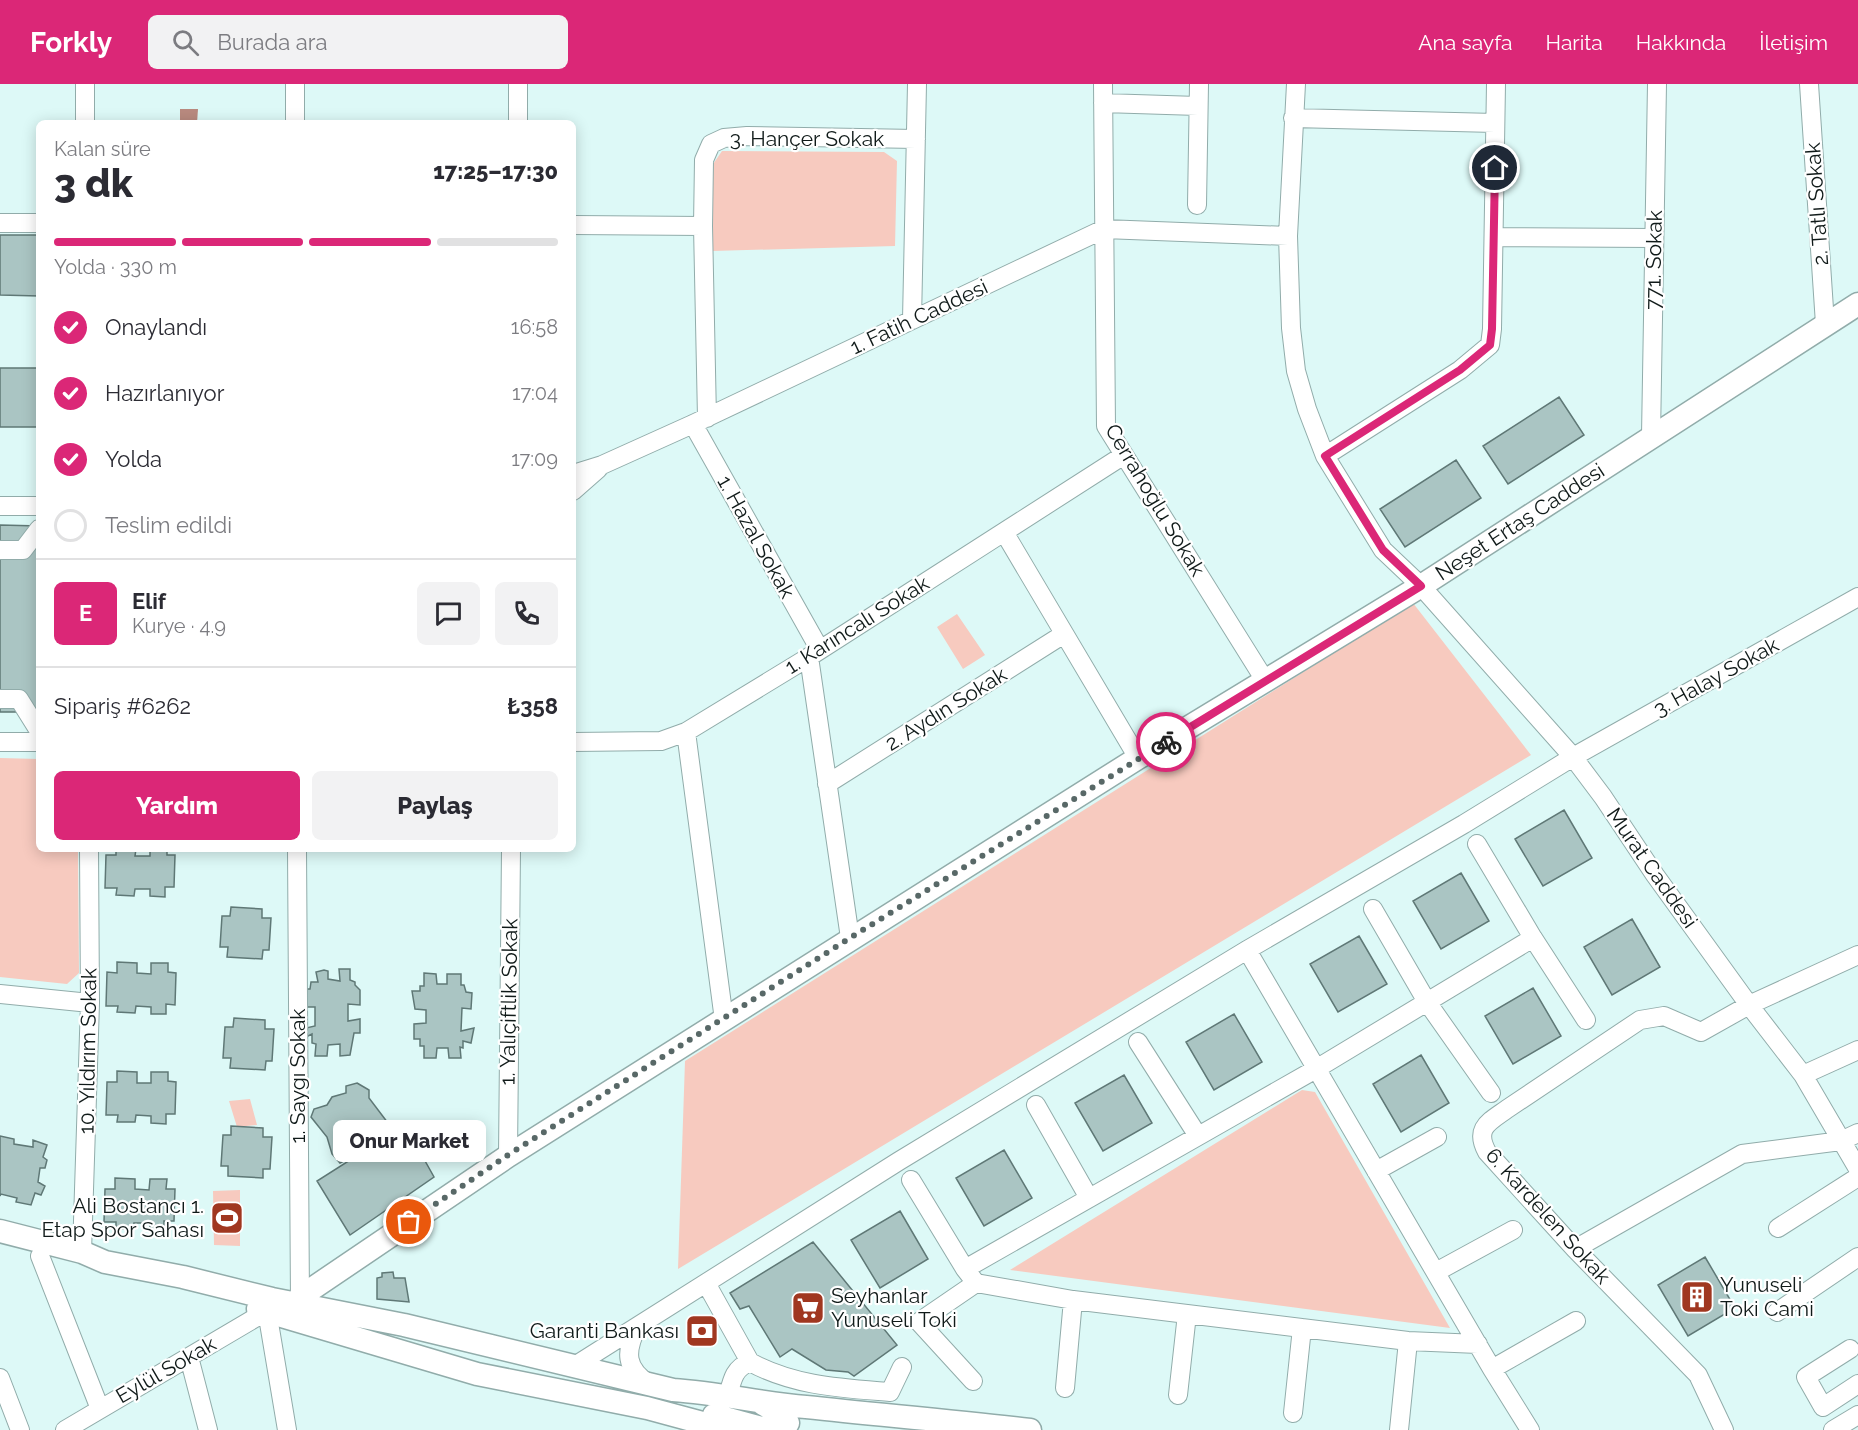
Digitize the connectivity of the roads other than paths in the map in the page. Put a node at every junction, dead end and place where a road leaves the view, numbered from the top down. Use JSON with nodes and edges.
{"nodes":[{"id":1,"x":85,"y":84,"type":"edge"},
{"id":2,"x":295,"y":84,"type":"edge"},
{"id":3,"x":518,"y":84,"type":"edge"},
{"id":4,"x":917,"y":84,"type":"edge"},
{"id":5,"x":1103,"y":84,"type":"edge"},
{"id":6,"x":1198,"y":84,"type":"edge"},
{"id":7,"x":1296,"y":84,"type":"edge"},
{"id":8,"x":1496,"y":84,"type":"edge"},
{"id":9,"x":1657,"y":84,"type":"edge"},
{"id":10,"x":1809,"y":84,"type":"edge"},
{"id":11,"x":1103,"y":103,"type":"junction"},
{"id":12,"x":1198,"y":106,"type":"junction"},
{"id":13,"x":1293,"y":118,"type":"junction"},
{"id":14,"x":85,"y":120,"type":"edge"},
{"id":15,"x":295,"y":120,"type":"edge"},
{"id":16,"x":518,"y":120,"type":"edge"},
{"id":17,"x":1496,"y":123,"type":"junction"},
{"id":18,"x":916,"y":139,"type":"junction"},
{"id":19,"x":1197,"y":205,"type":"dead end"},
{"id":20,"x":0,"y":223,"type":"edge"},
{"id":21,"x":36,"y":223,"type":"edge"},
{"id":22,"x":576,"y":225,"type":"edge"},
{"id":23,"x":703,"y":226,"type":"junction"},
{"id":24,"x":1104,"y":229,"type":"junction"},
{"id":25,"x":1288,"y":236,"type":"junction"},
{"id":26,"x":1494,"y":237,"type":"junction"},
{"id":27,"x":1654,"y":238,"type":"junction"},
{"id":28,"x":1858,"y":304,"type":"edge"},
{"id":29,"x":912,"y":320,"type":"junction"},
{"id":30,"x":1825,"y":324,"type":"junction"},
{"id":31,"x":700,"y":421,"type":"junction"},
{"id":32,"x":1651,"y":436,"type":"junction"},
{"id":33,"x":1124,"y":455,"type":"junction"},
{"id":34,"x":1325,"y":456,"type":"junction"},
{"id":35,"x":602,"y":465,"type":"junction"},
{"id":36,"x":576,"y":473,"type":"edge"},
{"id":37,"x":576,"y":488,"type":"edge"},
{"id":38,"x":0,"y":506,"type":"edge"},
{"id":39,"x":36,"y":506,"type":"edge"},
{"id":40,"x":1004,"y":532,"type":"junction"},
{"id":41,"x":36,"y":533,"type":"edge"},
{"id":42,"x":0,"y":550,"type":"edge"},
{"id":43,"x":1421,"y":586,"type":"junction"},
{"id":44,"x":1858,"y":597,"type":"edge"},
{"id":45,"x":1064,"y":634,"type":"junction"},
{"id":46,"x":814,"y":653,"type":"junction"},
{"id":47,"x":1266,"y":682,"type":"junction"},
{"id":48,"x":0,"y":699,"type":"edge"},
{"id":49,"x":36,"y":726,"type":"edge"},
{"id":50,"x":686,"y":732,"type":"junction"},
{"id":51,"x":0,"y":742,"type":"edge"},
{"id":52,"x":36,"y":742,"type":"edge"},
{"id":53,"x":576,"y":742,"type":"edge"},
{"id":54,"x":1573,"y":757,"type":"junction"},
{"id":55,"x":1138,"y":758,"type":"junction"},
{"id":56,"x":827,"y":784,"type":"junction"},
{"id":57,"x":1477,"y":844,"type":"dead end"},
{"id":58,"x":89,"y":852,"type":"edge"},
{"id":59,"x":297,"y":852,"type":"edge"},
{"id":60,"x":511,"y":852,"type":"edge"},
{"id":61,"x":1373,"y":909,"type":"dead end"},
{"id":62,"x":850,"y":938,"type":"junction"},
{"id":63,"x":1533,"y":938,"type":"junction"},
{"id":64,"x":1247,"y":950,"type":"junction"},
{"id":65,"x":1858,"y":955,"type":"edge"},
{"id":66,"x":0,"y":994,"type":"edge"},
{"id":67,"x":1427,"y":1002,"type":"junction"},
{"id":68,"x":90,"y":1003,"type":"junction"},
{"id":69,"x":1749,"y":1005,"type":"junction"},
{"id":70,"x":724,"y":1020,"type":"junction"},
{"id":71,"x":1586,"y":1020,"type":"dead end"},
{"id":72,"x":1138,"y":1042,"type":"dead end"},
{"id":73,"x":1858,"y":1050,"type":"edge"},
{"id":74,"x":1316,"y":1069,"type":"junction"},
{"id":75,"x":1803,"y":1075,"type":"junction"},
{"id":76,"x":1491,"y":1093,"type":"dead end"},
{"id":77,"x":1036,"y":1105,"type":"dead end"},
{"id":78,"x":1858,"y":1134,"type":"edge"},
{"id":79,"x":1198,"y":1136,"type":"junction"},
{"id":80,"x":1437,"y":1137,"type":"dead end"},
{"id":81,"x":1841,"y":1141,"type":"junction"},
{"id":82,"x":508,"y":1155,"type":"junction"},
{"id":83,"x":1858,"y":1169,"type":"edge"},
{"id":84,"x":1376,"y":1171,"type":"junction"},
{"id":85,"x":1858,"y":1177,"type":"edge"},
{"id":86,"x":911,"y":1180,"type":"dead end"},
{"id":87,"x":1089,"y":1198,"type":"junction"},
{"id":88,"x":1778,"y":1228,"type":"dead end"},
{"id":89,"x":1513,"y":1230,"type":"dead end"},
{"id":90,"x":0,"y":1231,"type":"edge"},
{"id":91,"x":0,"y":1247,"type":"edge"},
{"id":92,"x":1575,"y":1249,"type":"junction"},
{"id":93,"x":82,"y":1252,"type":"junction"},
{"id":94,"x":40,"y":1256,"type":"junction"},
{"id":95,"x":1858,"y":1257,"type":"edge"},
{"id":96,"x":1436,"y":1272,"type":"junction"},
{"id":97,"x":971,"y":1276,"type":"junction"},
{"id":98,"x":706,"y":1283,"type":"junction"},
{"id":99,"x":300,"y":1300,"type":"junction"},
{"id":100,"x":1073,"y":1300,"type":"junction"},
{"id":101,"x":267,"y":1311,"type":"junction"},
{"id":102,"x":1777,"y":1312,"type":"dead end"},
{"id":103,"x":1187,"y":1314,"type":"junction"},
{"id":104,"x":1576,"y":1321,"type":"dead end"},
{"id":105,"x":637,"y":1327,"type":"junction"},
{"id":106,"x":1302,"y":1328,"type":"junction"},
{"id":107,"x":1408,"y":1341,"type":"junction"},
{"id":108,"x":1478,"y":1344,"type":"junction"},
{"id":109,"x":1850,"y":1349,"type":"dead end"},
{"id":110,"x":189,"y":1357,"type":"junction"},
{"id":111,"x":750,"y":1362,"type":"junction"},
{"id":112,"x":573,"y":1367,"type":"junction"},
{"id":113,"x":902,"y":1367,"type":"dead end"},
{"id":114,"x":1492,"y":1369,"type":"junction"},
{"id":115,"x":0,"y":1378,"type":"edge"},
{"id":116,"x":974,"y":1382,"type":"dead end"},
{"id":117,"x":649,"y":1384,"type":"junction"},
{"id":118,"x":1858,"y":1384,"type":"edge"},
{"id":119,"x":1065,"y":1388,"type":"dead end"},
{"id":120,"x":890,"y":1392,"type":"junction"},
{"id":121,"x":1178,"y":1395,"type":"dead end"},
{"id":122,"x":728,"y":1396,"type":"junction"},
{"id":123,"x":760,"y":1401,"type":"junction"},
{"id":124,"x":1823,"y":1407,"type":"junction"},
{"id":125,"x":100,"y":1409,"type":"junction"},
{"id":126,"x":654,"y":1410,"type":"junction"},
{"id":127,"x":1293,"y":1413,"type":"dead end"},
{"id":128,"x":889,"y":1415,"type":"junction"},
{"id":129,"x":1858,"y":1415,"type":"edge"},
{"id":130,"x":939,"y":1425,"type":"edge"},
{"id":131,"x":1834,"y":1429,"type":"edge"},
{"id":132,"x":20,"y":1430,"type":"edge"},
{"id":133,"x":65,"y":1430,"type":"edge"},
{"id":134,"x":208,"y":1430,"type":"edge"},
{"id":135,"x":287,"y":1430,"type":"edge"},
{"id":136,"x":729,"y":1430,"type":"edge"},
{"id":137,"x":1030,"y":1430,"type":"edge"},
{"id":138,"x":1399,"y":1430,"type":"edge"},
{"id":139,"x":1530,"y":1430,"type":"edge"},
{"id":140,"x":1724,"y":1430,"type":"edge"}],
"edges":[{"from":1,"to":14,"type":"street"},
{"from":2,"to":15,"type":"street"},
{"from":3,"to":16,"type":"street"},
{"from":4,"to":18,"type":"street"},
{"from":5,"to":11,"type":"street"},
{"from":6,"to":12,"type":"street"},
{"from":7,"to":13,"type":"street","name":"Murat Caddesi"},
{"from":8,"to":17,"type":"street"},
{"from":9,"to":27,"type":"street","name":"771. Sokak"},
{"from":10,"to":30,"type":"street","name":"2. Tatlı Sokak"},
{"from":11,"to":12,"type":"street"},
{"from":11,"to":24,"type":"street"},
{"from":12,"to":19,"type":"street"},
{"from":13,"to":17,"type":"street"},
{"from":13,"to":25,"type":"street","name":"Murat Caddesi"},
{"from":17,"to":26,"type":"street"},
{"from":18,"to":23,"type":"street","name":"3. Hançer Sokak"},
{"from":18,"to":29,"type":"street"},
{"from":20,"to":21,"type":"street"},
{"from":22,"to":23,"type":"street"},
{"from":23,"to":31,"type":"street","name":"3. Hançer Sokak"},
{"from":24,"to":25,"type":"street"},
{"from":24,"to":29,"type":"street","name":"1. Fatih Caddesi"},
{"from":24,"to":33,"type":"street","name":"Cerrahoğlu Sokak"},
{"from":25,"to":34,"type":"street","name":"Murat Caddesi"},
{"from":26,"to":27,"type":"street"},
{"from":26,"to":34,"type":"street"},
{"from":27,"to":32,"type":"street","name":"771. Sokak"},
{"from":28,"to":30,"type":"main road","name":"Neşet Ertaş Caddesi"},
{"from":29,"to":31,"type":"street","name":"1. Fatih Caddesi"},
{"from":30,"to":32,"type":"main road","name":"Neşet Ertaş Caddesi"},
{"from":31,"to":35,"type":"street","name":"1. Fatih Caddesi"},
{"from":31,"to":46,"type":"street","name":"1. Hazal Sokak"},
{"from":32,"to":43,"type":"main road","name":"Neşet Ertaş Caddesi"},
{"from":33,"to":40,"type":"street","name":"1. Karıncalı Sokak"},
{"from":33,"to":47,"type":"street","name":"Cerrahoğlu Sokak"},
{"from":34,"to":43,"type":"street","name":"Murat Caddesi"},
{"from":35,"to":36,"type":"street"},
{"from":35,"to":37,"type":"street"},
{"from":38,"to":39,"type":"street"},
{"from":40,"to":45,"type":"street"},
{"from":40,"to":46,"type":"street","name":"1. Karıncalı Sokak"},
{"from":41,"to":42,"type":"street"},
{"from":43,"to":47,"type":"main road","name":"Neşet Ertaş Caddesi"},
{"from":43,"to":54,"type":"street","name":"Murat Caddesi"},
{"from":44,"to":54,"type":"street","name":"3. Halay Sokak"},
{"from":45,"to":55,"type":"street"},
{"from":45,"to":56,"type":"street","name":"2. Aydın Sokak"},
{"from":46,"to":50,"type":"street","name":"1. Karıncalı Sokak"},
{"from":46,"to":56,"type":"street"},
{"from":47,"to":55,"type":"main road","name":"Neşet Ertaş Caddesi"},
{"from":48,"to":49,"type":"street"},
{"from":50,"to":53,"type":"street","name":"1. Karıncalı Sokak"},
{"from":50,"to":70,"type":"street"},
{"from":51,"to":52,"type":"street"},
{"from":54,"to":64,"type":"street","name":"3. Halay Sokak"},
{"from":54,"to":69,"type":"street","name":"Murat Caddesi"},
{"from":55,"to":62,"type":"main road","name":"Neşet Ertaş Caddesi"},
{"from":56,"to":62,"type":"street"},
{"from":57,"to":63,"type":"street"},
{"from":58,"to":68,"type":"street","name":"10. Yıldırım Sokak"},
{"from":59,"to":99,"type":"street","name":"1. Saygı Sokak"},
{"from":60,"to":82,"type":"street","name":"1. Yalıçiftlik Sokak"},
{"from":61,"to":67,"type":"street"},
{"from":62,"to":70,"type":"main road","name":"Neşet Ertaş Caddesi"},
{"from":63,"to":67,"type":"street"},
{"from":63,"to":71,"type":"street"},
{"from":64,"to":74,"type":"street"},
{"from":64,"to":98,"type":"street","name":"3. Halay Sokak"},
{"from":65,"to":69,"type":"street"},
{"from":66,"to":68,"type":"street"},
{"from":67,"to":74,"type":"street"},
{"from":67,"to":76,"type":"street"},
{"from":68,"to":93,"type":"street","name":"10. Yıldırım Sokak"},
{"from":69,"to":75,"type":"street","name":"Murat Caddesi"},
{"from":69,"to":92,"type":"street","name":"6. Kardelen Sokak"},
{"from":70,"to":82,"type":"main road","name":"Neşet Ertaş Caddesi"},
{"from":72,"to":79,"type":"street"},
{"from":73,"to":75,"type":"street"},
{"from":74,"to":79,"type":"street"},
{"from":74,"to":84,"type":"street"},
{"from":75,"to":81,"type":"street","name":"Murat Caddesi"},
{"from":77,"to":87,"type":"street"},
{"from":78,"to":81,"type":"street"},
{"from":79,"to":87,"type":"street"},
{"from":80,"to":84,"type":"street"},
{"from":81,"to":83,"type":"street","name":"Murat Caddesi"},
{"from":81,"to":92,"type":"street"},
{"from":82,"to":99,"type":"main road","name":"Neşet Ertaş Caddesi"},
{"from":84,"to":96,"type":"street"},
{"from":85,"to":88,"type":"street"},
{"from":86,"to":97,"type":"street"},
{"from":87,"to":97,"type":"street"},
{"from":89,"to":96,"type":"street"},
{"from":90,"to":93,"type":"main road"},
{"from":91,"to":94,"type":"main road"},
{"from":92,"to":140,"type":"street","name":"6. Kardelen Sokak"},
{"from":93,"to":99,"type":"main road"},
{"from":94,"to":101,"type":"main road"},
{"from":94,"to":125,"type":"street"},
{"from":95,"to":102,"type":"street"},
{"from":96,"to":108,"type":"street"},
{"from":97,"to":100,"type":"street"},
{"from":97,"to":116,"type":"street"},
{"from":98,"to":105,"type":"street","name":"3. Halay Sokak"},
{"from":98,"to":111,"type":"street"},
{"from":99,"to":112,"type":"main road"},
{"from":100,"to":103,"type":"street"},
{"from":100,"to":119,"type":"street"},
{"from":101,"to":110,"type":"street","name":"Eylül Sokak"},
{"from":101,"to":126,"type":"main road"},
{"from":101,"to":135,"type":"street"},
{"from":103,"to":106,"type":"street"},
{"from":103,"to":121,"type":"street"},
{"from":104,"to":114,"type":"street"},
{"from":105,"to":112,"type":"street","name":"3. Halay Sokak"},
{"from":105,"to":117,"type":"street"},
{"from":106,"to":107,"type":"street"},
{"from":106,"to":127,"type":"street"},
{"from":107,"to":108,"type":"street"},
{"from":107,"to":138,"type":"street"},
{"from":108,"to":114,"type":"street"},
{"from":109,"to":124,"type":"street"},
{"from":110,"to":125,"type":"street","name":"Eylül Sokak"},
{"from":110,"to":134,"type":"street"},
{"from":111,"to":120,"type":"street"},
{"from":111,"to":122,"type":"street"},
{"from":112,"to":117,"type":"main road"},
{"from":113,"to":120,"type":"street"},
{"from":114,"to":139,"type":"street"},
{"from":115,"to":132,"type":"street"},
{"from":117,"to":122,"type":"main road"},
{"from":118,"to":124,"type":"street"},
{"from":120,"to":128,"type":"street"},
{"from":122,"to":123,"type":"main road"},
{"from":123,"to":126,"type":"main road"},
{"from":123,"to":128,"type":"main road"},
{"from":124,"to":131,"type":"street"},
{"from":125,"to":133,"type":"street","name":"Eylül Sokak"},
{"from":126,"to":136,"type":"main road"},
{"from":128,"to":130,"type":"main road"},
{"from":129,"to":131,"type":"street"},
{"from":130,"to":137,"type":"main road"}]}
